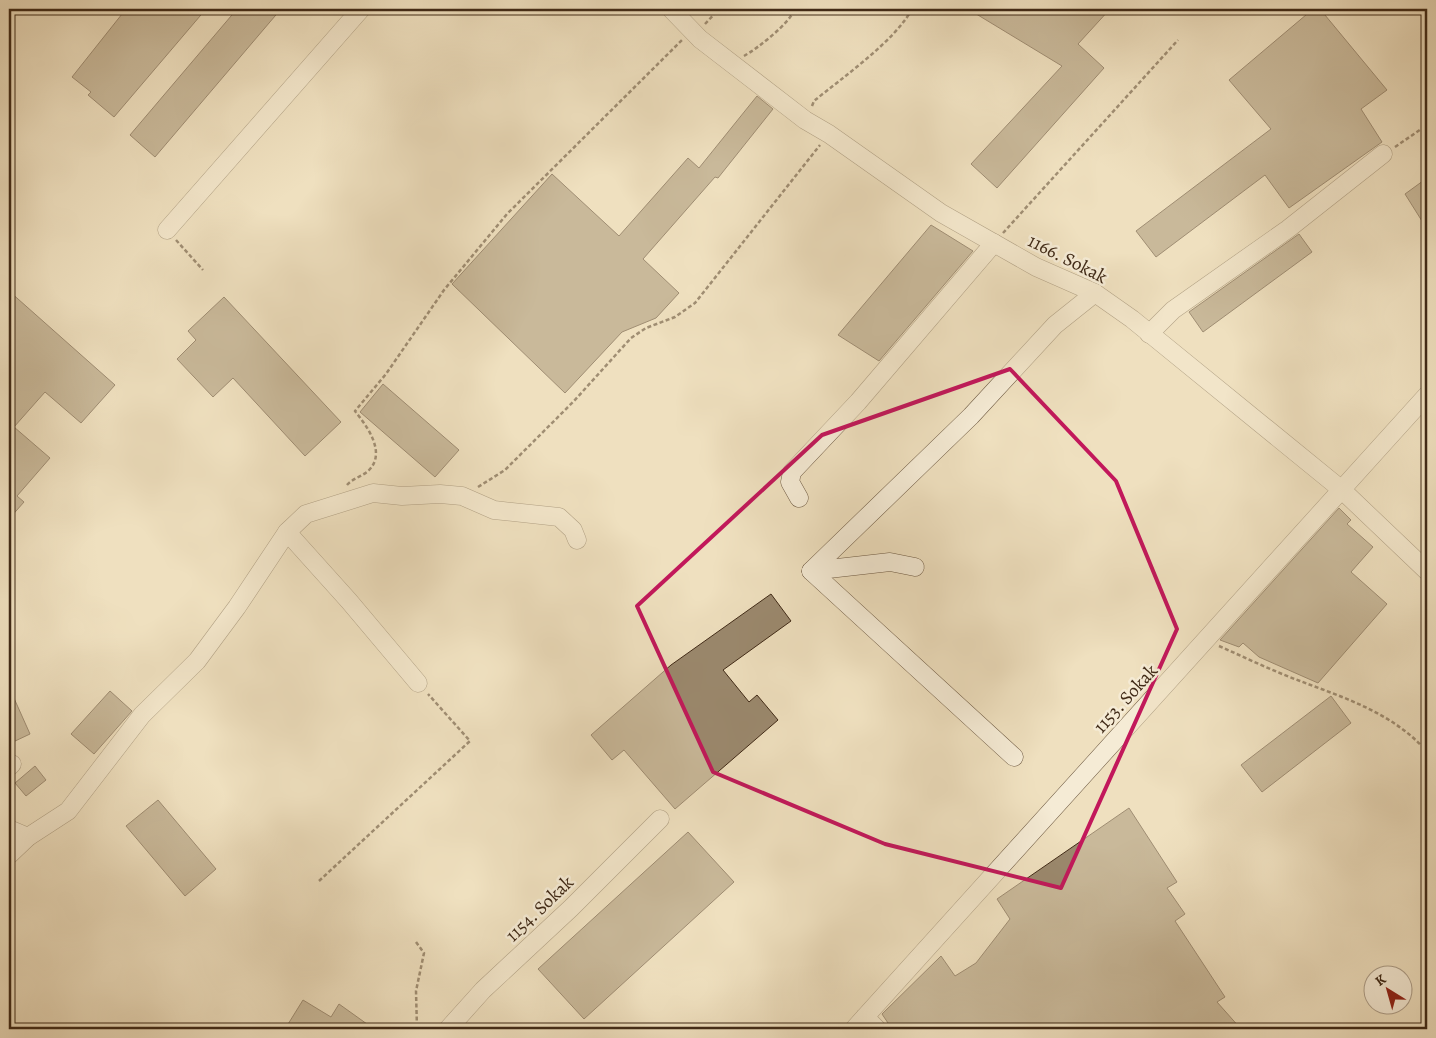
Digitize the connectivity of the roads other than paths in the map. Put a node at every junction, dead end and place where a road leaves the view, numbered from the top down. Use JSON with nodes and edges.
{"nodes":[{"id":1,"x":361,"y":9,"type":"edge"},
{"id":2,"x":671,"y":9,"type":"edge"},
{"id":3,"x":1383,"y":154,"type":"road end"},
{"id":4,"x":167,"y":230,"type":"road end"},
{"id":5,"x":994,"y":243,"type":"junction"},
{"id":6,"x":1095,"y":293,"type":"junction"},
{"id":7,"x":1149,"y":334,"type":"junction"},
{"id":8,"x":1427,"y":396,"type":"edge"},
{"id":9,"x":1342,"y":490,"type":"junction"},
{"id":10,"x":799,"y":498,"type":"dead end"},
{"id":11,"x":287,"y":532,"type":"junction"},
{"id":12,"x":577,"y":540,"type":"dead end"},
{"id":13,"x":915,"y":567,"type":"dead end"},
{"id":14,"x":1427,"y":570,"type":"edge"},
{"id":15,"x":811,"y":571,"type":"junction"},
{"id":16,"x":418,"y":683,"type":"road end"},
{"id":17,"x":1014,"y":757,"type":"dead end"},
{"id":18,"x":660,"y":819,"type":"dead end"},
{"id":19,"x":9,"y":829,"type":"edge"},
{"id":20,"x":28,"y":837,"type":"junction"},
{"id":21,"x":9,"y":855,"type":"edge"},
{"id":22,"x":865,"y":1025,"type":"edge"},
{"id":23,"x":448,"y":1029,"type":"edge"}],
"edges":[{"from":1,"to":4,"type":"street"},
{"from":2,"to":5,"type":"street","name":"1166. Sokak"},
{"from":3,"to":7,"type":"street"},
{"from":5,"to":6,"type":"street","name":"1166. Sokak"},
{"from":5,"to":10,"type":"street"},
{"from":6,"to":7,"type":"street","name":"1166. Sokak"},
{"from":6,"to":15,"type":"street"},
{"from":7,"to":9,"type":"street","name":"1166. Sokak"},
{"from":8,"to":9,"type":"street","name":"1153. Sokak"},
{"from":9,"to":14,"type":"street","name":"1166. Sokak"},
{"from":9,"to":22,"type":"street","name":"1153. Sokak"},
{"from":11,"to":12,"type":"street"},
{"from":11,"to":16,"type":"street"},
{"from":11,"to":20,"type":"street"},
{"from":13,"to":15,"type":"street"},
{"from":15,"to":17,"type":"street"},
{"from":18,"to":23,"type":"street","name":"1154. Sokak"},
{"from":19,"to":20,"type":"street"},
{"from":20,"to":21,"type":"street"}]}
